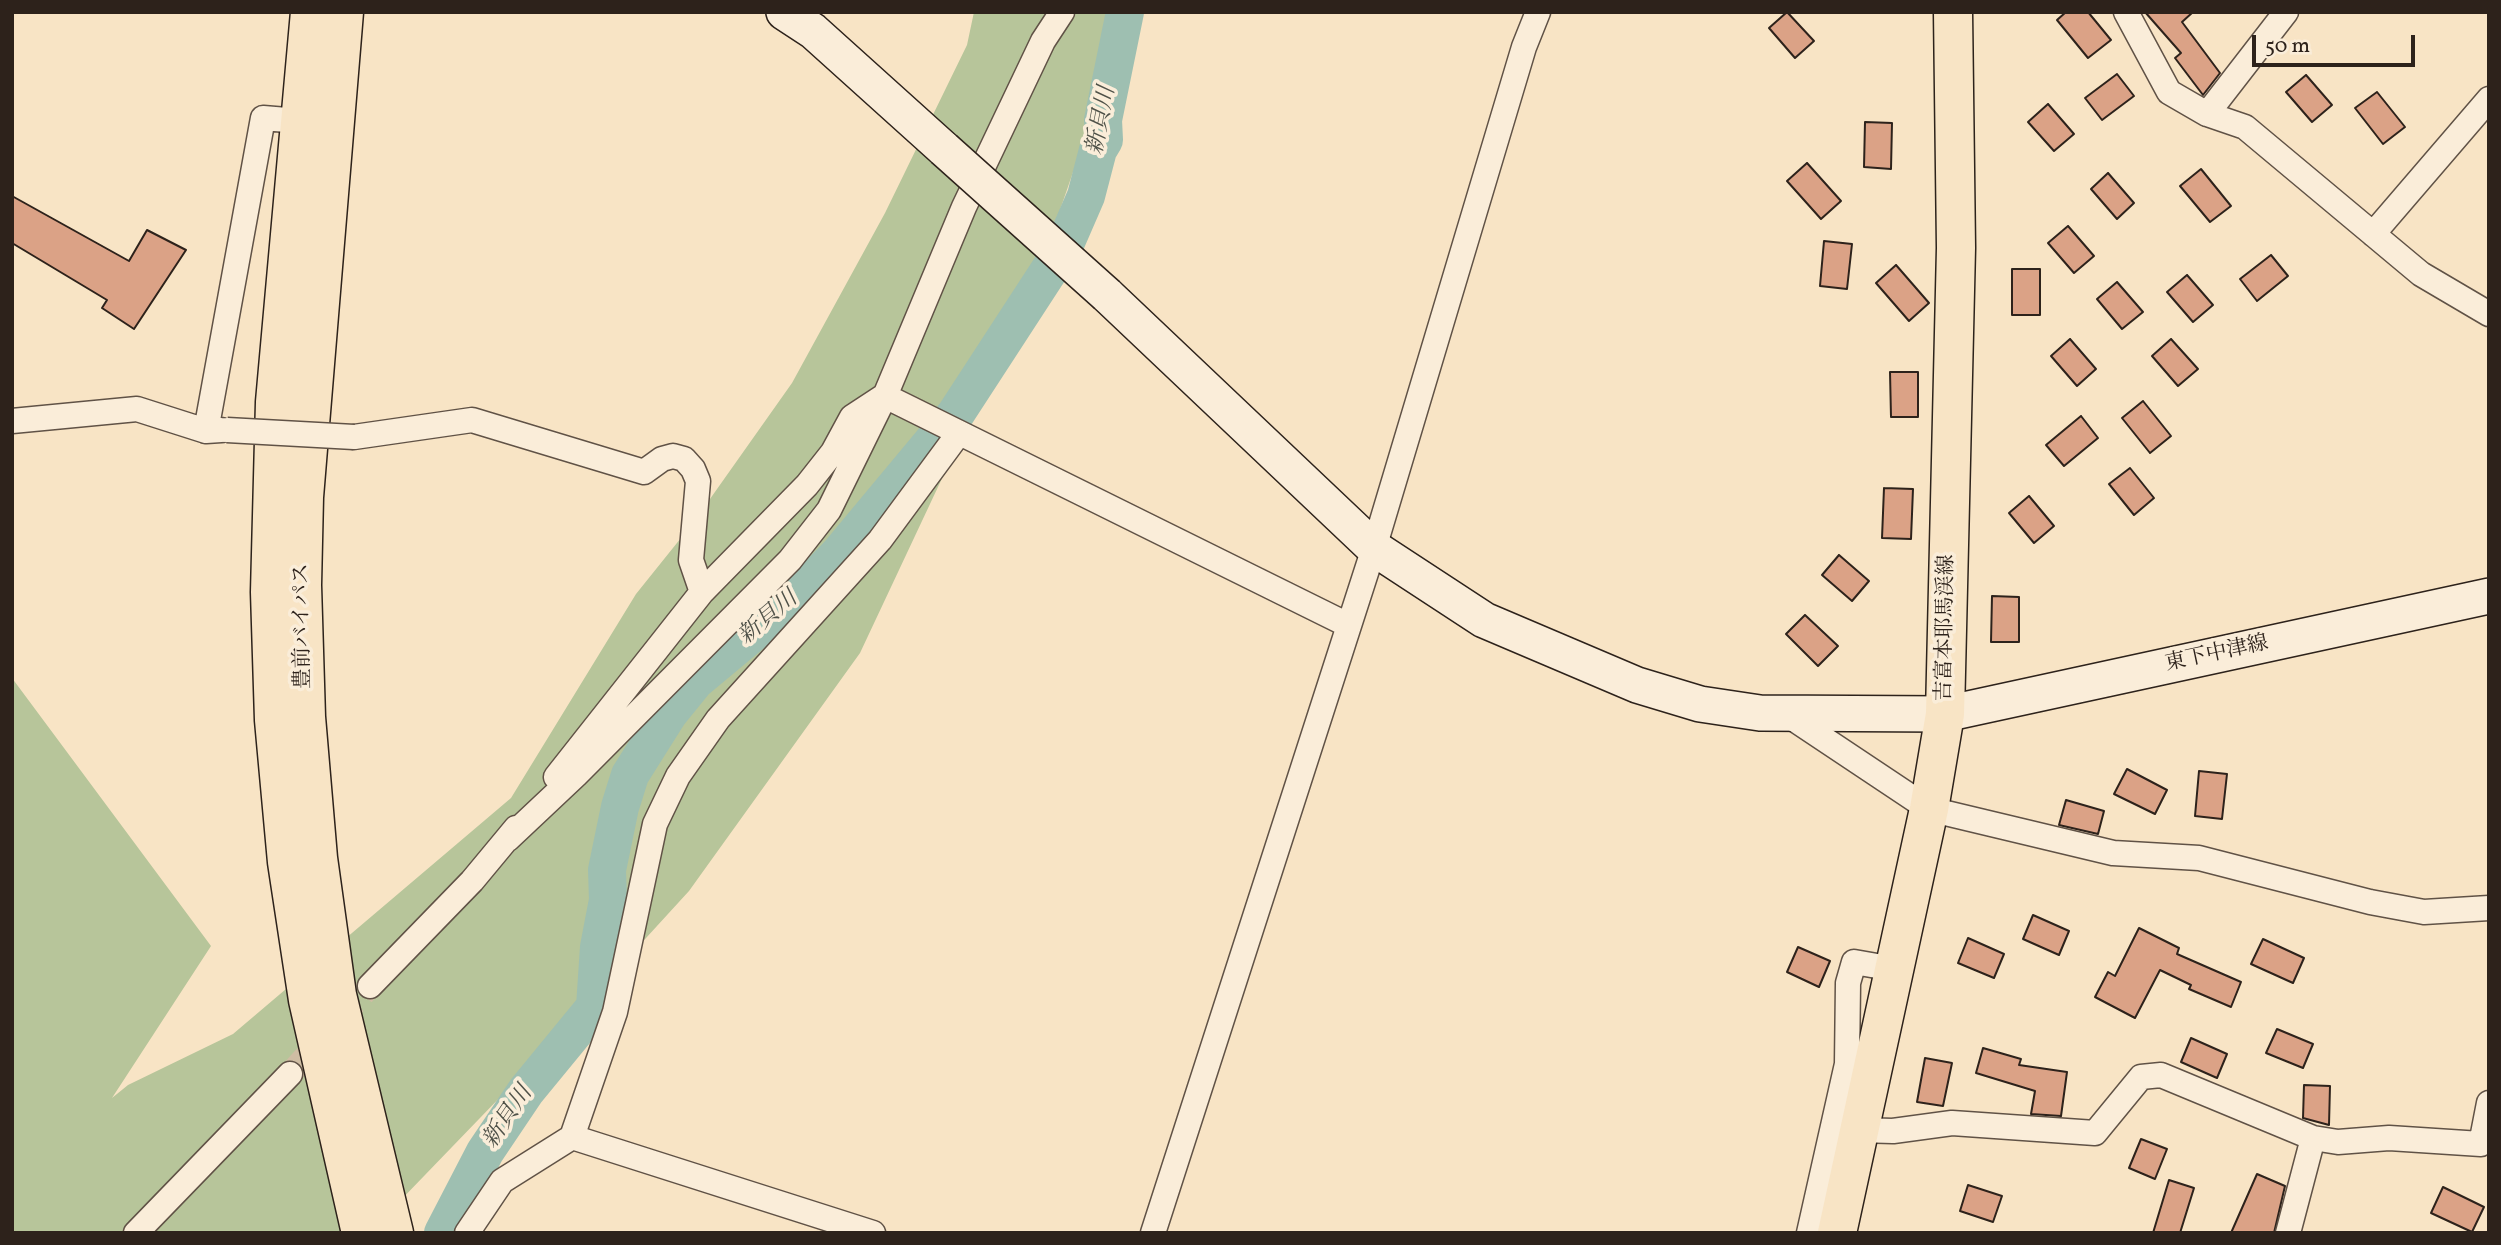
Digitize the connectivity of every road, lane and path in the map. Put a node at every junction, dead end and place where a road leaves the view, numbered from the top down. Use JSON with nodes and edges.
{"nodes":[{"id":1,"x":310,"y":12,"type":"edge"},
{"id":2,"x":344,"y":12,"type":"edge"},
{"id":3,"x":784,"y":12,"type":"edge"},
{"id":4,"x":1062,"y":12,"type":"edge"},
{"id":5,"x":1538,"y":12,"type":"edge"},
{"id":6,"x":1953,"y":12,"type":"edge"},
{"id":7,"x":2126,"y":12,"type":"edge"},
{"id":8,"x":2287,"y":12,"type":"edge"},
{"id":9,"x":2489,"y":99,"type":"edge"},
{"id":10,"x":2207,"y":114,"type":"junction"},
{"id":11,"x":299,"y":121,"type":"junction"},
{"id":12,"x":2373,"y":234,"type":"junction"},
{"id":13,"x":2489,"y":314,"type":"edge"},
{"id":14,"x":885,"y":396,"type":"junction"},
{"id":15,"x":12,"y":421,"type":"edge"},
{"id":16,"x":216,"y":430,"type":"junction"},
{"id":17,"x":959,"y":433,"type":"junction"},
{"id":18,"x":1374,"y":548,"type":"junction"},
{"id":19,"x":702,"y":592,"type":"junction"},
{"id":20,"x":2489,"y":596,"type":"edge"},
{"id":21,"x":1348,"y":625,"type":"junction"},
{"id":22,"x":1785,"y":713,"type":"junction"},
{"id":23,"x":1945,"y":714,"type":"junction"},
{"id":24,"x":1929,"y":809,"type":"junction"},
{"id":25,"x":508,"y":839,"type":"junction"},
{"id":26,"x":2489,"y":908,"type":"edge"},
{"id":27,"x":370,"y":986,"type":"tunnel mouth"},
{"id":28,"x":1859,"y":1066,"type":"junction"},
{"id":29,"x":290,"y":1074,"type":"tunnel mouth"},
{"id":30,"x":2489,"y":1103,"type":"edge"},
{"id":31,"x":1858,"y":1130,"type":"junction"},
{"id":32,"x":572,"y":1137,"type":"junction"},
{"id":33,"x":2313,"y":1138,"type":"junction"},
{"id":34,"x":136,"y":1233,"type":"edge"},
{"id":35,"x":361,"y":1233,"type":"edge"},
{"id":36,"x":394,"y":1233,"type":"edge"},
{"id":37,"x":467,"y":1233,"type":"edge"},
{"id":38,"x":873,"y":1233,"type":"edge"},
{"id":39,"x":1153,"y":1233,"type":"edge"},
{"id":40,"x":1809,"y":1233,"type":"edge"},
{"id":41,"x":1837,"y":1233,"type":"edge"},
{"id":42,"x":2288,"y":1233,"type":"edge"}],
"edges":[{"from":1,"to":11,"type":"main road","name":"豊前バイパス"},
{"from":2,"to":36,"type":"main road","name":"豊前バイパス"},
{"from":3,"to":18,"type":"street","name":"東下中津線","bridge":true},
{"from":4,"to":14,"type":"street"},
{"from":5,"to":18,"type":"street"},
{"from":6,"to":23,"type":"main road","name":"吉富本耶馬渓線"},
{"from":7,"to":10,"type":"street"},
{"from":8,"to":10,"type":"street"},
{"from":9,"to":12,"type":"street"},
{"from":10,"to":12,"type":"street"},
{"from":11,"to":16,"type":"street"},
{"from":11,"to":35,"type":"main road","name":"豊前バイパス"},
{"from":12,"to":13,"type":"street"},
{"from":14,"to":17,"type":"street"},
{"from":14,"to":19,"type":"street"},
{"from":14,"to":25,"type":"street"},
{"from":15,"to":16,"type":"street"},
{"from":16,"to":19,"type":"street","bridge":true},
{"from":17,"to":21,"type":"street"},
{"from":17,"to":32,"type":"street"},
{"from":18,"to":21,"type":"street"},
{"from":18,"to":22,"type":"street","name":"東下中津線"},
{"from":19,"to":25,"type":"street"},
{"from":20,"to":23,"type":"street","name":"東下中津線"},
{"from":21,"to":39,"type":"street"},
{"from":22,"to":23,"type":"street","name":"東下中津線"},
{"from":22,"to":24,"type":"street"},
{"from":23,"to":24,"type":"main road","name":"吉富本耶馬渓線"},
{"from":24,"to":26,"type":"street"},
{"from":24,"to":28,"type":"main road","name":"吉富本耶馬渓線"},
{"from":25,"to":27,"type":"street"},
{"from":28,"to":31,"type":"main road","name":"吉富本耶馬渓線"},
{"from":28,"to":40,"type":"street"},
{"from":29,"to":34,"type":"street"},
{"from":30,"to":33,"type":"street"},
{"from":31,"to":33,"type":"street"},
{"from":31,"to":41,"type":"main road","name":"吉富本耶馬渓線"},
{"from":32,"to":37,"type":"street"},
{"from":32,"to":38,"type":"street"},
{"from":33,"to":42,"type":"street"}]}
